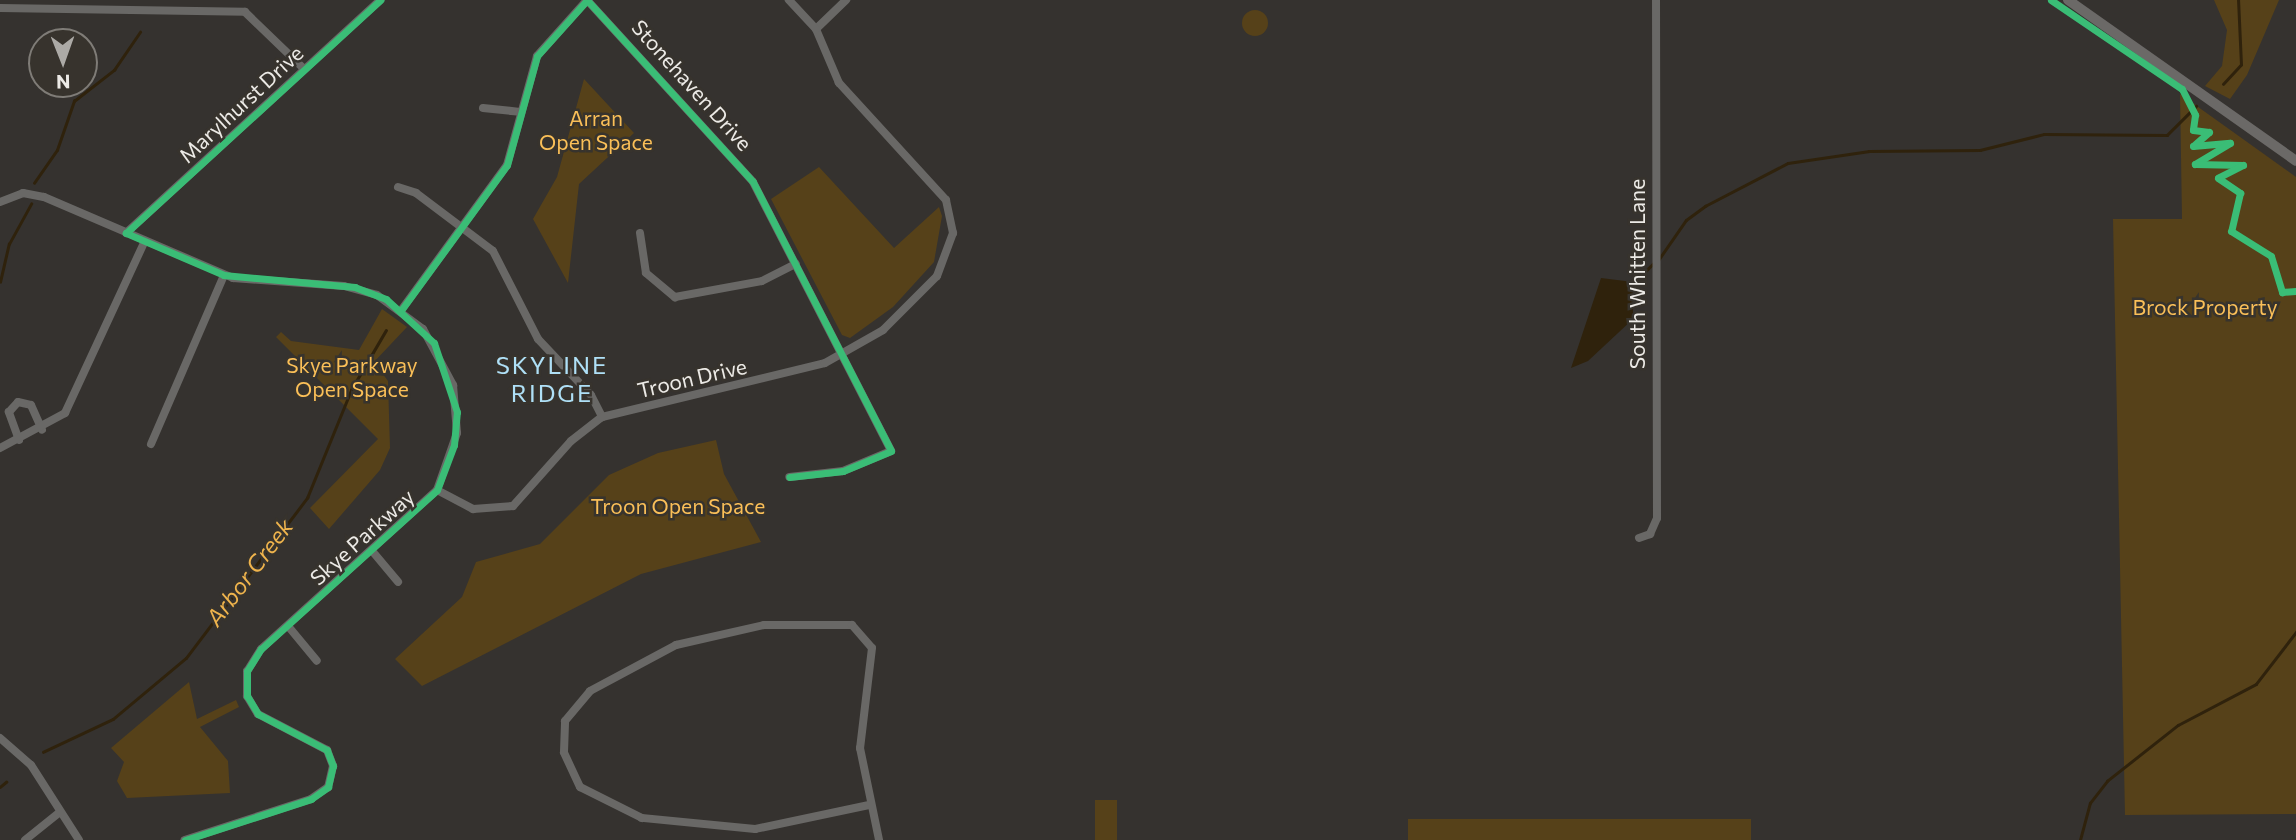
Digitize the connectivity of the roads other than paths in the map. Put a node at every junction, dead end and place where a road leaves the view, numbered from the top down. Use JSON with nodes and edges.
{"nodes":[{"id":1,"x":380,"y":0,"type":"edge"},
{"id":2,"x":789,"y":0,"type":"edge"},
{"id":3,"x":846,"y":0,"type":"edge"},
{"id":4,"x":1656,"y":0,"type":"edge"},
{"id":5,"x":2068,"y":0,"type":"edge"},
{"id":6,"x":0,"y":8,"type":"edge"},
{"id":7,"x":816,"y":29,"type":"junction"},
{"id":8,"x":304,"y":69,"type":"junction"},
{"id":9,"x":483,"y":108,"type":"dead end"},
{"id":10,"x":520,"y":111,"type":"junction"},
{"id":11,"x":2296,"y":161,"type":"edge"},
{"id":12,"x":397,"y":187,"type":"dead end"},
{"id":13,"x":0,"y":202,"type":"edge"},
{"id":14,"x":462,"y":226,"type":"junction"},
{"id":15,"x":126,"y":233,"type":"junction"},
{"id":16,"x":640,"y":233,"type":"dead end"},
{"id":17,"x":145,"y":241,"type":"junction"},
{"id":18,"x":796,"y":264,"type":"junction"},
{"id":19,"x":224,"y":275,"type":"junction"},
{"id":20,"x":402,"y":309,"type":"junction"},
{"id":21,"x":843,"y":355,"type":"junction"},
{"id":22,"x":602,"y":417,"type":"junction"},
{"id":23,"x":42,"y":430,"type":"junction"},
{"id":24,"x":19,"y":440,"type":"junction"},
{"id":25,"x":150,"y":444,"type":"dead end"},
{"id":26,"x":0,"y":448,"type":"edge"},
{"id":27,"x":789,"y":477,"type":"dead end"},
{"id":28,"x":437,"y":490,"type":"junction"},
{"id":29,"x":1639,"y":538,"type":"dead end"},
{"id":30,"x":373,"y":552,"type":"junction"},
{"id":31,"x":398,"y":582,"type":"dead end"},
{"id":32,"x":288,"y":626,"type":"junction"},
{"id":33,"x":317,"y":661,"type":"dead end"},
{"id":34,"x":0,"y":738,"type":"edge"},
{"id":35,"x":869,"y":805,"type":"junction"},
{"id":36,"x":60,"y":812,"type":"junction"},
{"id":37,"x":24,"y":840,"type":"edge"},
{"id":38,"x":79,"y":840,"type":"edge"},
{"id":39,"x":185,"y":840,"type":"edge"},
{"id":40,"x":879,"y":840,"type":"edge"}],
"edges":[{"from":1,"to":8,"type":"street","name":"Marylhurst Drive"},
{"from":2,"to":7,"type":"street"},
{"from":3,"to":7,"type":"street"},
{"from":4,"to":29,"type":"street","name":"South Whitten Lane"},
{"from":5,"to":11,"type":"main road"},
{"from":6,"to":8,"type":"street"},
{"from":7,"to":21,"type":"street","name":"Troon Drive"},
{"from":8,"to":15,"type":"street","name":"Marylhurst Drive"},
{"from":9,"to":10,"type":"street"},
{"from":10,"to":14,"type":"street","name":"Stonehaven Drive"},
{"from":10,"to":18,"type":"street","name":"Stonehaven Drive"},
{"from":12,"to":14,"type":"street"},
{"from":13,"to":15,"type":"street"},
{"from":14,"to":20,"type":"street","name":"Stonehaven Drive"},
{"from":14,"to":22,"type":"street"},
{"from":15,"to":17,"type":"street","name":"Skye Parkway"},
{"from":16,"to":18,"type":"street"},
{"from":17,"to":19,"type":"street","name":"Skye Parkway"},
{"from":17,"to":23,"type":"street"},
{"from":18,"to":21,"type":"street","name":"Stonehaven Drive"},
{"from":19,"to":20,"type":"street","name":"Skye Parkway"},
{"from":19,"to":25,"type":"street"},
{"from":20,"to":28,"type":"street","name":"Skye Parkway"},
{"from":21,"to":22,"type":"street","name":"Troon Drive"},
{"from":21,"to":27,"type":"street","name":"Stonehaven Drive"},
{"from":22,"to":28,"type":"street","name":"Troon Drive"},
{"from":23,"to":24,"type":"street"},
{"from":23,"to":24,"type":"street"},
{"from":24,"to":26,"type":"street"},
{"from":28,"to":30,"type":"street","name":"Skye Parkway"},
{"from":30,"to":31,"type":"street"},
{"from":30,"to":32,"type":"street","name":"Skye Parkway"},
{"from":32,"to":33,"type":"street"},
{"from":32,"to":39,"type":"street","name":"Skye Parkway"},
{"from":34,"to":36,"type":"street"},
{"from":35,"to":35,"type":"street"},
{"from":35,"to":40,"type":"street"},
{"from":36,"to":37,"type":"street"},
{"from":36,"to":38,"type":"street"}]}
